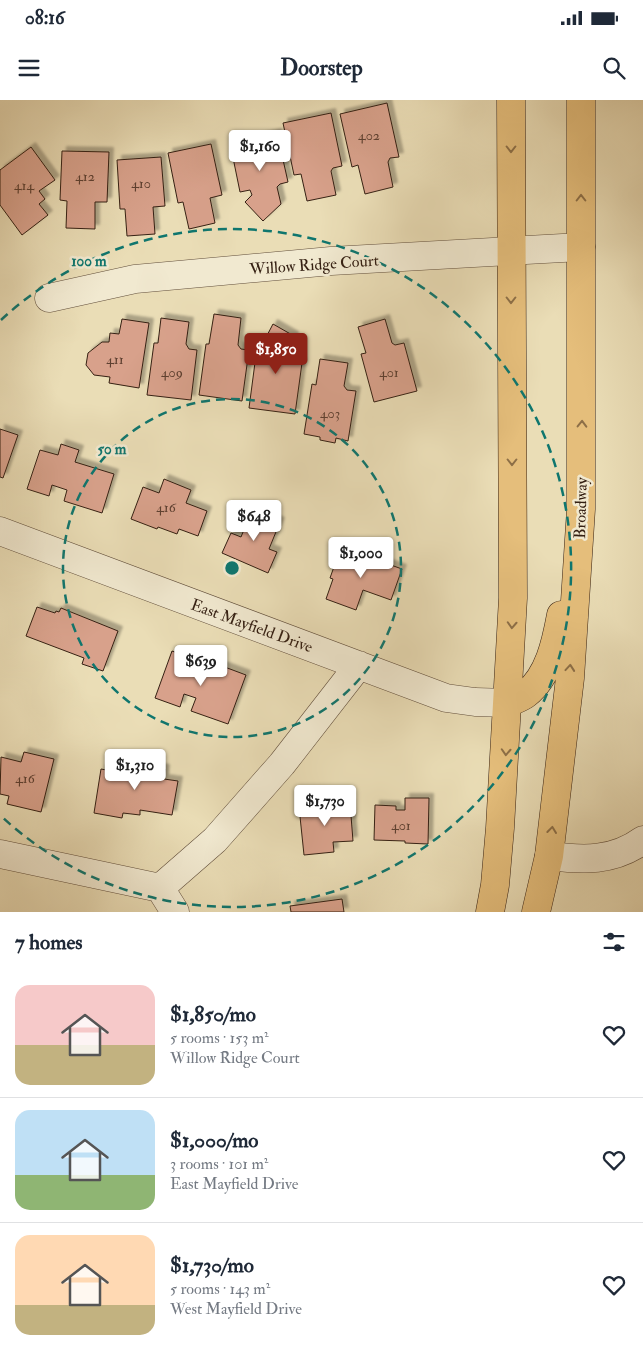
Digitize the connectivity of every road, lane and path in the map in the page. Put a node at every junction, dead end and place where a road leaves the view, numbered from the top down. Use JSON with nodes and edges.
{"nodes":[{"id":1,"x":511,"y":100,"type":"edge"},
{"id":2,"x":581,"y":100,"type":"edge"},
{"id":3,"x":581,"y":247,"type":"junction"},
{"id":4,"x":511,"y":251,"type":"junction"},
{"id":5,"x":49,"y":298,"type":"dead end"},
{"id":6,"x":581,"y":472,"type":"junction"},
{"id":7,"x":0,"y":531,"type":"edge"},
{"id":8,"x":359,"y":665,"type":"junction"},
{"id":9,"x":508,"y":703,"type":"junction"},
{"id":10,"x":643,"y":840,"type":"edge"},
{"id":11,"x":0,"y":854,"type":"edge"},
{"id":12,"x":549,"y":856,"type":"junction"},
{"id":13,"x":160,"y":888,"type":"junction"},
{"id":14,"x":175,"y":912,"type":"edge"},
{"id":15,"x":490,"y":912,"type":"edge"},
{"id":16,"x":536,"y":912,"type":"edge"}],
"edges":[{"from":1,"to":4,"type":"main road","one_way":true},
{"from":3,"to":2,"type":"main road","name":"Broadway","one_way":true},
{"from":3,"to":4,"type":"street","name":"Willow Ridge Court"},
{"from":6,"to":3,"type":"main road","name":"Broadway","one_way":true},
{"from":4,"to":5,"type":"street","name":"Willow Ridge Court"},
{"from":4,"to":9,"type":"main road","one_way":true},
{"from":6,"to":9,"type":"main road"},
{"from":12,"to":6,"type":"main road","name":"Broadway","one_way":true},
{"from":7,"to":8,"type":"street","name":"East Mayfield Drive"},
{"from":8,"to":9,"type":"street","name":"East Mayfield Drive"},
{"from":8,"to":13,"type":"street"},
{"from":9,"to":15,"type":"main road","one_way":true},
{"from":10,"to":12,"type":"street"},
{"from":11,"to":13,"type":"street"},
{"from":12,"to":16,"type":"main road","name":"Broadway"},
{"from":13,"to":14,"type":"street"}]}
